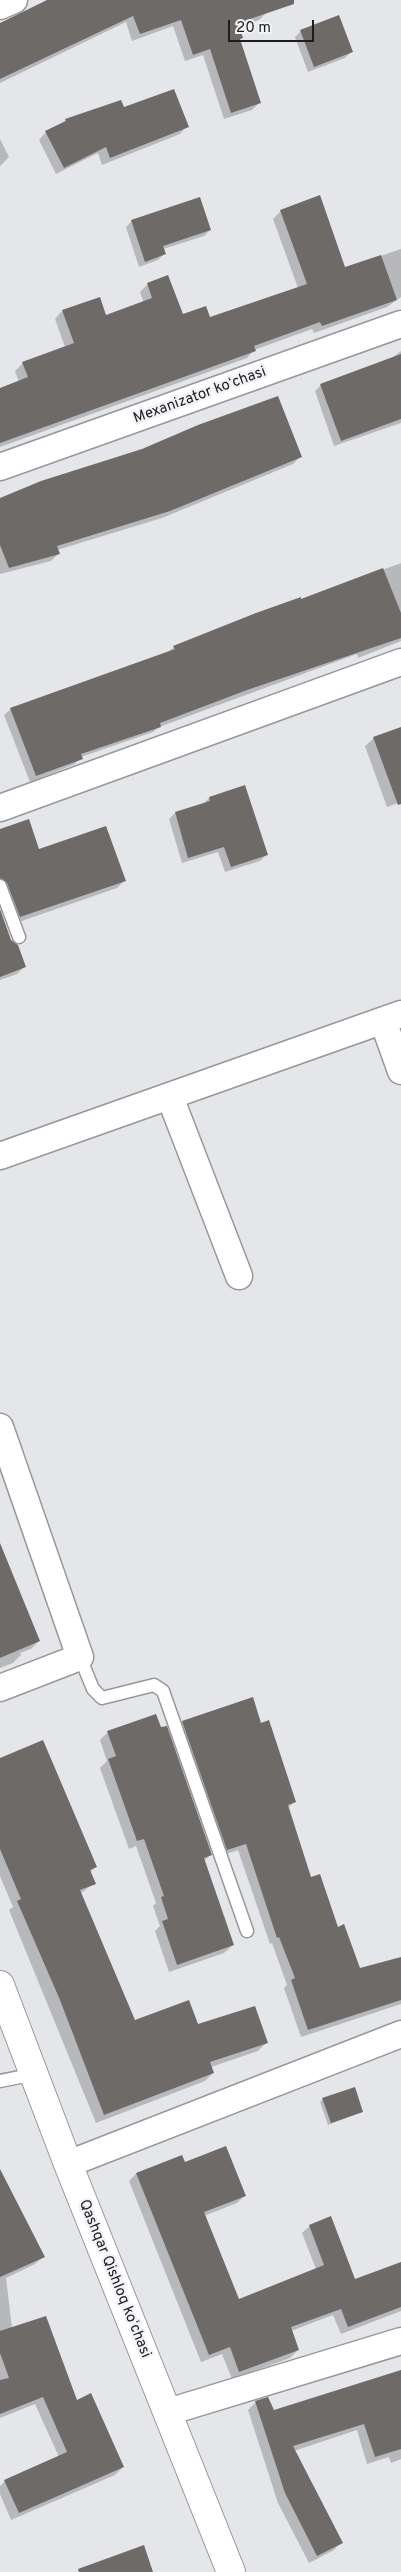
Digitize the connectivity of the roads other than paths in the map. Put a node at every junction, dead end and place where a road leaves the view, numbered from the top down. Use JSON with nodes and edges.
{"nodes":[{"id":1,"x":14,"y":0,"type":"edge"},
{"id":2,"x":0,"y":6,"type":"edge"},
{"id":3,"x":401,"y":324,"type":"edge"},
{"id":4,"x":0,"y":468,"type":"edge"},
{"id":5,"x":401,"y":662,"type":"edge"},
{"id":6,"x":0,"y":808,"type":"edge"},
{"id":7,"x":0,"y":886,"type":"edge"},
{"id":8,"x":18,"y":937,"type":"dead end"},
{"id":9,"x":392,"y":1018,"type":"edge"},
{"id":10,"x":401,"y":1071,"type":"edge"},
{"id":11,"x":170,"y":1097,"type":"junction"},
{"id":12,"x":0,"y":1156,"type":"edge"},
{"id":13,"x":238,"y":1276,"type":"dead end"},
{"id":14,"x":0,"y":1427,"type":"edge"},
{"id":15,"x":80,"y":1658,"type":"junction"},
{"id":16,"x":0,"y":1688,"type":"edge"},
{"id":17,"x":247,"y":1931,"type":"dead end"},
{"id":18,"x":0,"y":1985,"type":"edge"},
{"id":19,"x":401,"y":2034,"type":"edge"},
{"id":20,"x":35,"y":2074,"type":"junction"},
{"id":21,"x":0,"y":2081,"type":"edge"},
{"id":22,"x":68,"y":2164,"type":"junction"},
{"id":23,"x":401,"y":2341,"type":"edge"},
{"id":24,"x":168,"y":2412,"type":"junction"},
{"id":25,"x":231,"y":2572,"type":"edge"}],
"edges":[{"from":1,"to":2,"type":"street"},
{"from":3,"to":4,"type":"street","name":"Mexanizator koʻchasi"},
{"from":5,"to":6,"type":"street"},
{"from":7,"to":8,"type":"lane"},
{"from":9,"to":10,"type":"street"},
{"from":9,"to":11,"type":"street"},
{"from":11,"to":12,"type":"street"},
{"from":11,"to":13,"type":"street"},
{"from":14,"to":15,"type":"street"},
{"from":15,"to":16,"type":"street"},
{"from":15,"to":17,"type":"lane"},
{"from":18,"to":20,"type":"main road","name":"Qashqar Qishloq koʻchasi"},
{"from":19,"to":22,"type":"street"},
{"from":20,"to":21,"type":"lane"},
{"from":20,"to":22,"type":"main road","name":"Qashqar Qishloq koʻchasi"},
{"from":22,"to":24,"type":"main road","name":"Qashqar Qishloq koʻchasi"},
{"from":23,"to":24,"type":"street"},
{"from":24,"to":25,"type":"main road","name":"Qashqar Qishloq koʻchasi"}]}
